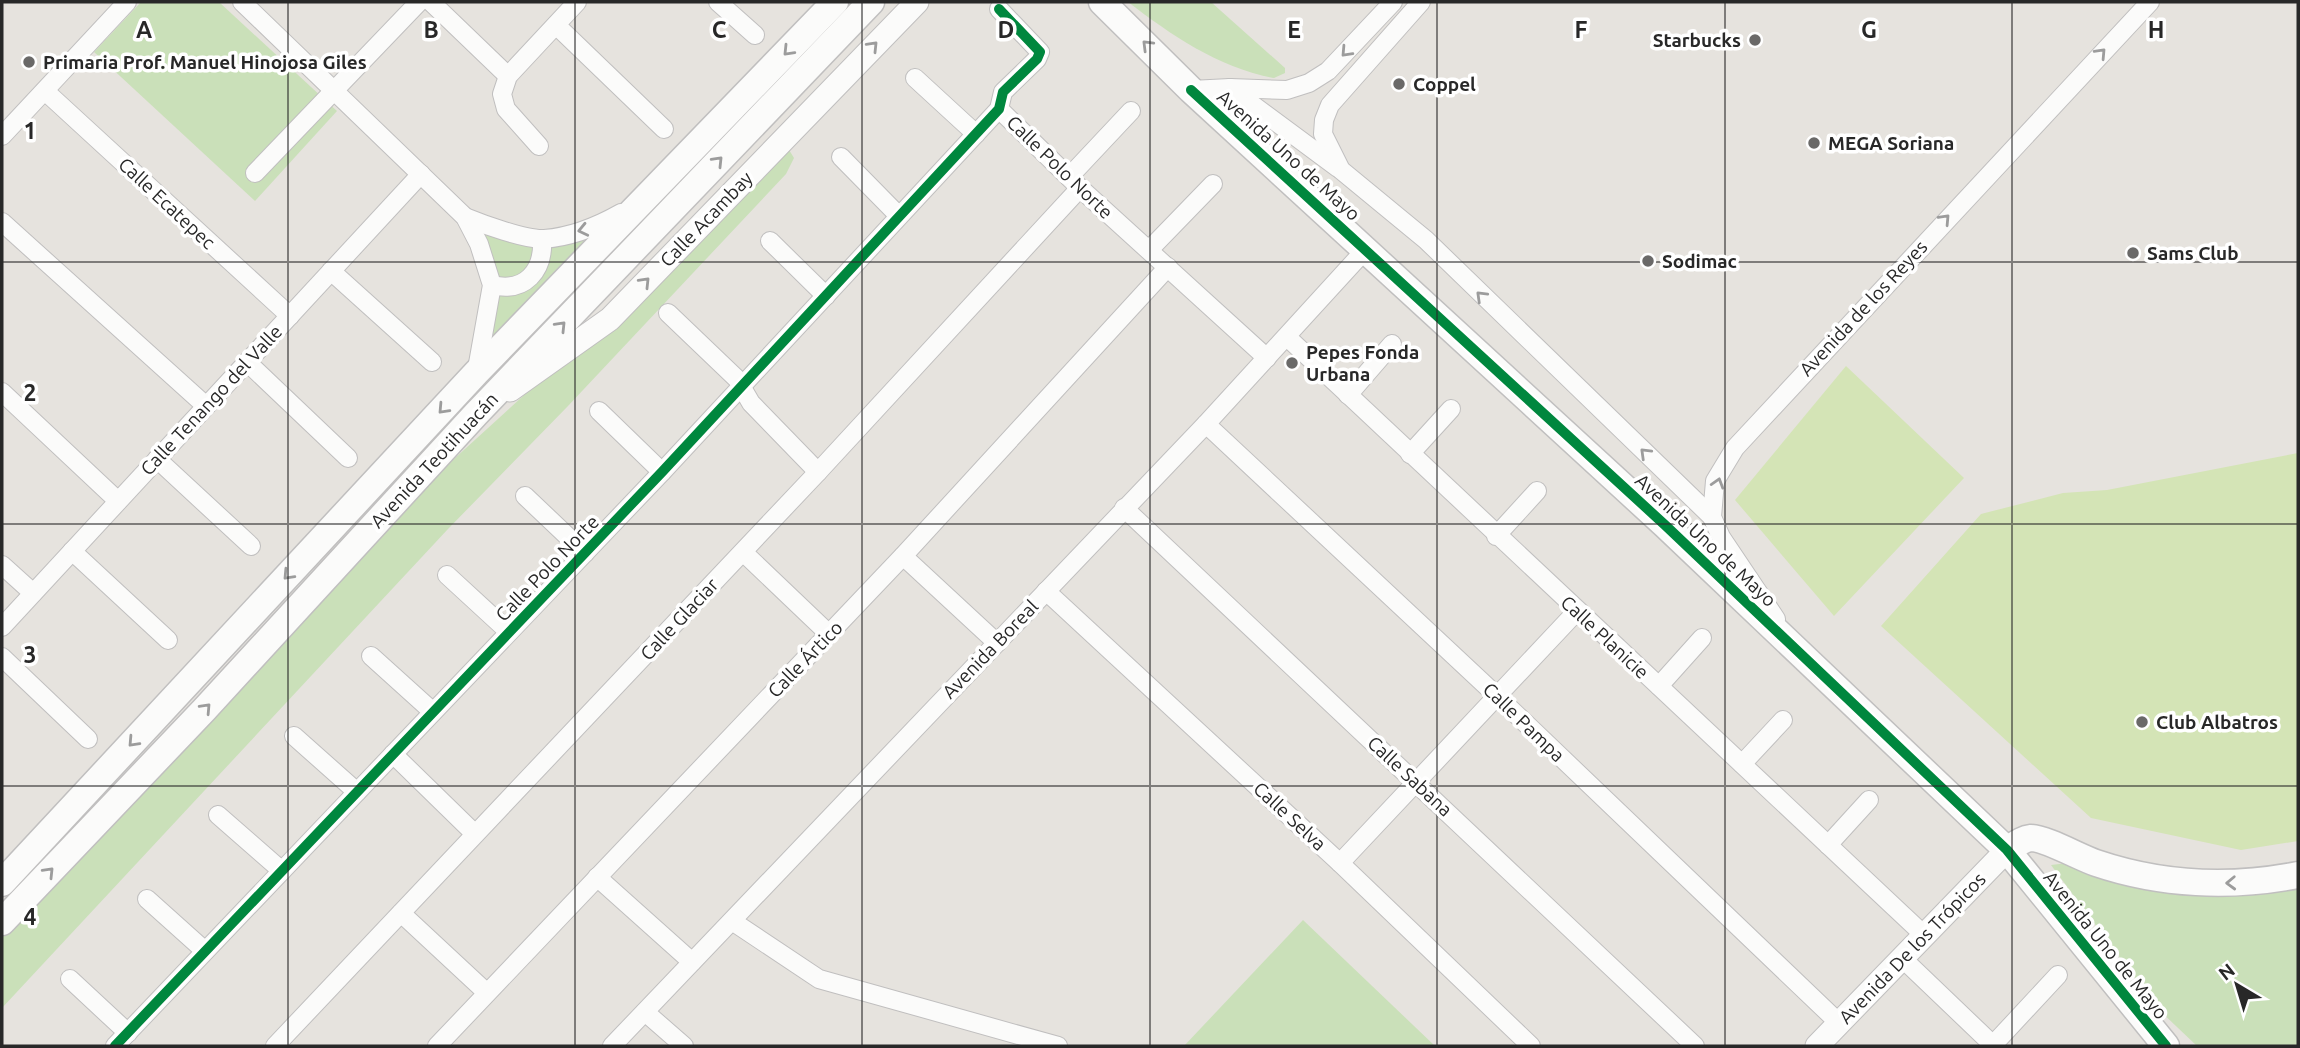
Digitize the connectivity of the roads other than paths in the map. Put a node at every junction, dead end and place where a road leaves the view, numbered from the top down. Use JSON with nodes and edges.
{"nodes":[{"id":1,"x":127,"y":2,"type":"edge"},
{"id":2,"x":242,"y":2,"type":"edge"},
{"id":3,"x":419,"y":2,"type":"edge"},
{"id":4,"x":431,"y":2,"type":"edge"},
{"id":5,"x":577,"y":2,"type":"edge"},
{"id":6,"x":718,"y":2,"type":"edge"},
{"id":7,"x":835,"y":2,"type":"edge"},
{"id":8,"x":871,"y":2,"type":"edge"},
{"id":9,"x":917,"y":2,"type":"edge"},
{"id":10,"x":1102,"y":2,"type":"edge"},
{"id":11,"x":1393,"y":2,"type":"edge"},
{"id":12,"x":1421,"y":2,"type":"edge"},
{"id":13,"x":2150,"y":2,"type":"edge"},
{"id":14,"x":999,"y":9,"type":"dead end"},
{"id":15,"x":556,"y":25,"type":"junction"},
{"id":16,"x":755,"y":35,"type":"dead end"},
{"id":17,"x":508,"y":76,"type":"junction"},
{"id":18,"x":915,"y":78,"type":"dead end"},
{"id":19,"x":1230,"y":88,"type":"junction"},
{"id":20,"x":335,"y":90,"type":"junction"},
{"id":21,"x":1191,"y":90,"type":"junction"},
{"id":22,"x":45,"y":91,"type":"junction"},
{"id":23,"x":999,"y":109,"type":"junction"},
{"id":24,"x":1131,"y":111,"type":"dead end"},
{"id":25,"x":664,"y":129,"type":"dead end"},
{"id":26,"x":976,"y":134,"type":"junction"},
{"id":27,"x":2,"y":135,"type":"edge"},
{"id":28,"x":539,"y":146,"type":"dead end"},
{"id":29,"x":841,"y":157,"type":"dead end"},
{"id":30,"x":1341,"y":170,"type":"junction"},
{"id":31,"x":255,"y":173,"type":"dead end"},
{"id":32,"x":421,"y":174,"type":"junction"},
{"id":33,"x":1075,"y":183,"type":"junction"},
{"id":34,"x":1213,"y":184,"type":"dead end"},
{"id":35,"x":644,"y":201,"type":"junction"},
{"id":36,"x":899,"y":216,"type":"junction"},
{"id":37,"x":465,"y":217,"type":"junction"},
{"id":38,"x":2,"y":222,"type":"edge"},
{"id":39,"x":542,"y":239,"type":"junction"},
{"id":40,"x":770,"y":241,"type":"dead end"},
{"id":41,"x":1366,"y":249,"type":"junction"},
{"id":42,"x":1149,"y":250,"type":"junction"},
{"id":43,"x":1168,"y":267,"type":"junction"},
{"id":44,"x":331,"y":271,"type":"junction"},
{"id":45,"x":492,"y":285,"type":"junction"},
{"id":46,"x":826,"y":296,"type":"junction"},
{"id":47,"x":668,"y":313,"type":"dead end"},
{"id":48,"x":289,"y":316,"type":"junction"},
{"id":49,"x":1287,"y":337,"type":"junction"},
{"id":50,"x":1392,"y":344,"type":"dead end"},
{"id":51,"x":1267,"y":358,"type":"junction"},
{"id":52,"x":247,"y":362,"type":"junction"},
{"id":53,"x":432,"y":362,"type":"dead end"},
{"id":54,"x":477,"y":373,"type":"junction"},
{"id":55,"x":740,"y":388,"type":"junction"},
{"id":56,"x":2,"y":392,"type":"edge"},
{"id":57,"x":1348,"y":395,"type":"junction"},
{"id":58,"x":206,"y":406,"type":"junction"},
{"id":59,"x":1451,"y":410,"type":"dead end"},
{"id":60,"x":599,"y":411,"type":"dead end"},
{"id":61,"x":476,"y":414,"type":"junction"},
{"id":62,"x":1206,"y":424,"type":"junction"},
{"id":63,"x":1410,"y":454,"type":"junction"},
{"id":64,"x":348,"y":458,"type":"dead end"},
{"id":65,"x":157,"y":459,"type":"junction"},
{"id":66,"x":662,"y":472,"type":"junction"},
{"id":67,"x":818,"y":472,"type":"junction"},
{"id":68,"x":1537,"y":491,"type":"dead end"},
{"id":69,"x":525,"y":496,"type":"dead end"},
{"id":70,"x":118,"y":502,"type":"junction"},
{"id":71,"x":1124,"y":508,"type":"junction"},
{"id":72,"x":1712,"y":517,"type":"junction"},
{"id":73,"x":1496,"y":536,"type":"junction"},
{"id":74,"x":251,"y":546,"type":"dead end"},
{"id":75,"x":72,"y":551,"type":"junction"},
{"id":76,"x":743,"y":552,"type":"junction"},
{"id":77,"x":585,"y":553,"type":"junction"},
{"id":78,"x":903,"y":556,"type":"junction"},
{"id":79,"x":2,"y":565,"type":"edge"},
{"id":80,"x":447,"y":575,"type":"dead end"},
{"id":81,"x":1046,"y":591,"type":"junction"},
{"id":82,"x":33,"y":593,"type":"junction"},
{"id":83,"x":1577,"y":611,"type":"junction"},
{"id":84,"x":2,"y":627,"type":"edge"},
{"id":85,"x":509,"y":632,"type":"junction"},
{"id":86,"x":829,"y":634,"type":"junction"},
{"id":87,"x":1702,"y":638,"type":"dead end"},
{"id":88,"x":168,"y":640,"type":"dead end"},
{"id":89,"x":997,"y":643,"type":"junction"},
{"id":90,"x":1795,"y":648,"type":"junction"},
{"id":91,"x":371,"y":656,"type":"dead end"},
{"id":92,"x":2,"y":657,"type":"edge"},
{"id":93,"x":1659,"y":687,"type":"junction"},
{"id":94,"x":1497,"y":696,"type":"junction"},
{"id":95,"x":433,"y":712,"type":"junction"},
{"id":96,"x":1783,"y":720,"type":"dead end"},
{"id":97,"x":294,"y":736,"type":"dead end"},
{"id":98,"x":88,"y":739,"type":"dead end"},
{"id":99,"x":393,"y":754,"type":"junction"},
{"id":100,"x":1742,"y":764,"type":"junction"},
{"id":101,"x":1417,"y":782,"type":"junction"},
{"id":102,"x":357,"y":792,"type":"junction"},
{"id":103,"x":1869,"y":800,"type":"dead end"},
{"id":104,"x":218,"y":815,"type":"dead end"},
{"id":105,"x":475,"y":834,"type":"junction"},
{"id":106,"x":1828,"y":845,"type":"junction"},
{"id":107,"x":2007,"y":850,"type":"junction"},
{"id":108,"x":1340,"y":863,"type":"junction"},
{"id":109,"x":282,"y":871,"type":"junction"},
{"id":110,"x":2298,"y":875,"type":"edge"},
{"id":111,"x":597,"y":877,"type":"junction"},
{"id":112,"x":2,"y":883,"type":"edge"},
{"id":113,"x":148,"y":899,"type":"dead end"},
{"id":114,"x":401,"y":913,"type":"junction"},
{"id":115,"x":732,"y":921,"type":"junction"},
{"id":116,"x":2,"y":922,"type":"edge"},
{"id":117,"x":1924,"y":935,"type":"junction"},
{"id":118,"x":205,"y":951,"type":"junction"},
{"id":119,"x":1902,"y":958,"type":"junction"},
{"id":120,"x":692,"y":962,"type":"junction"},
{"id":121,"x":2058,"y":975,"type":"dead end"},
{"id":122,"x":70,"y":979,"type":"dead end"},
{"id":123,"x":486,"y":992,"type":"junction"},
{"id":124,"x":645,"y":1012,"type":"junction"},
{"id":125,"x":1839,"y":1023,"type":"junction"},
{"id":126,"x":128,"y":1033,"type":"junction"},
{"id":127,"x":115,"y":1046,"type":"edge"},
{"id":128,"x":275,"y":1046,"type":"edge"},
{"id":129,"x":437,"y":1046,"type":"edge"},
{"id":130,"x":612,"y":1046,"type":"edge"},
{"id":131,"x":684,"y":1046,"type":"edge"},
{"id":132,"x":1058,"y":1046,"type":"edge"},
{"id":133,"x":1531,"y":1046,"type":"edge"},
{"id":134,"x":1695,"y":1046,"type":"edge"},
{"id":135,"x":1817,"y":1046,"type":"edge"},
{"id":136,"x":1993,"y":1046,"type":"edge"},
{"id":137,"x":2166,"y":1046,"type":"edge"}],
"edges":[{"from":1,"to":22,"type":"street"},
{"from":2,"to":20,"type":"street"},
{"from":3,"to":20,"type":"street"},
{"from":4,"to":17,"type":"street"},
{"from":5,"to":15,"type":"street"},
{"from":6,"to":16,"type":"street"},
{"from":7,"to":35,"type":"main road","name":"Avenida Teotihuacán","one_way":true},
{"from":61,"to":8,"type":"main road","name":"Avenida Teotihuacán","one_way":true},
{"from":61,"to":9,"type":"street","name":"Calle Acambay","one_way":true},
{"from":21,"to":10,"type":"main road","name":"Avenida Uno de Mayo","one_way":true},
{"from":11,"to":19,"type":"street","one_way":true},
{"from":12,"to":30,"type":"street"},
{"from":72,"to":13,"type":"street","name":"Avenida de los Reyes","one_way":true},
{"from":14,"to":23,"type":"street"},
{"from":15,"to":17,"type":"street"},
{"from":15,"to":25,"type":"street"},
{"from":17,"to":28,"type":"street"},
{"from":18,"to":26,"type":"street"},
{"from":19,"to":21,"type":"street"},
{"from":19,"to":30,"type":"street"},
{"from":20,"to":31,"type":"street"},
{"from":20,"to":32,"type":"street"},
{"from":21,"to":41,"type":"main road","name":"Avenida Uno de Mayo"},
{"from":22,"to":27,"type":"street"},
{"from":22,"to":48,"type":"street","name":"Calle Ecatepec"},
{"from":23,"to":26,"type":"street","name":"Calle Polo Norte"},
{"from":23,"to":33,"type":"street","name":"Calle Polo Norte"},
{"from":24,"to":33,"type":"street","name":"Calle Glaciar"},
{"from":26,"to":36,"type":"street","name":"Calle Polo Norte"},
{"from":29,"to":36,"type":"street"},
{"from":72,"to":30,"type":"street","one_way":true},
{"from":32,"to":37,"type":"street"},
{"from":32,"to":44,"type":"street","name":"Calle Tenango del Valle"},
{"from":33,"to":42,"type":"street","name":"Calle Polo Norte"},
{"from":33,"to":67,"type":"street","name":"Calle Glaciar"},
{"from":34,"to":42,"type":"street"},
{"from":35,"to":39,"type":"street","one_way":true},
{"from":35,"to":54,"type":"main road","name":"Avenida Teotihuacán"},
{"from":36,"to":46,"type":"street","name":"Calle Polo Norte"},
{"from":37,"to":39,"type":"street"},
{"from":37,"to":45,"type":"street"},
{"from":38,"to":58,"type":"street"},
{"from":39,"to":45,"type":"street"},
{"from":40,"to":46,"type":"street"},
{"from":41,"to":49,"type":"street","name":"Avenida Boreal"},
{"from":41,"to":90,"type":"main road","name":"Avenida Uno de Mayo"},
{"from":42,"to":43,"type":"street","name":"Calle Polo Norte"},
{"from":43,"to":51,"type":"street","name":"Calle Polo Norte"},
{"from":43,"to":78,"type":"street","name":"Calle Ártico"},
{"from":44,"to":48,"type":"street","name":"Calle Tenango del Valle"},
{"from":44,"to":53,"type":"street"},
{"from":45,"to":54,"type":"street"},
{"from":46,"to":55,"type":"street","name":"Calle Polo Norte"},
{"from":47,"to":55,"type":"street"},
{"from":48,"to":52,"type":"street","name":"Calle Tenango del Valle"},
{"from":49,"to":51,"type":"street","name":"Avenida Boreal"},
{"from":49,"to":57,"type":"street","name":"Calle Planicie"},
{"from":50,"to":57,"type":"street"},
{"from":51,"to":62,"type":"street","name":"Avenida Boreal"},
{"from":52,"to":58,"type":"street","name":"Calle Tenango del Valle"},
{"from":52,"to":64,"type":"street"},
{"from":54,"to":112,"type":"main road","name":"Avenida Teotihuacán","one_way":true},
{"from":55,"to":66,"type":"street","name":"Calle Polo Norte"},
{"from":55,"to":67,"type":"street"},
{"from":56,"to":70,"type":"street"},
{"from":57,"to":63,"type":"street","name":"Calle Planicie"},
{"from":58,"to":65,"type":"street","name":"Calle Tenango del Valle"},
{"from":59,"to":63,"type":"street"},
{"from":60,"to":66,"type":"street"},
{"from":116,"to":61,"type":"main road","name":"Avenida Teotihuacán","one_way":true},
{"from":62,"to":71,"type":"street","name":"Avenida Boreal"},
{"from":62,"to":94,"type":"street","name":"Calle Pampa"},
{"from":63,"to":73,"type":"street","name":"Calle Planicie"},
{"from":65,"to":70,"type":"street","name":"Calle Tenango del Valle"},
{"from":65,"to":74,"type":"street"},
{"from":66,"to":77,"type":"street","name":"Calle Polo Norte"},
{"from":67,"to":76,"type":"street","name":"Calle Glaciar"},
{"from":68,"to":73,"type":"street"},
{"from":69,"to":77,"type":"street"},
{"from":70,"to":75,"type":"street","name":"Calle Tenango del Valle"},
{"from":71,"to":81,"type":"street","name":"Avenida Boreal"},
{"from":71,"to":101,"type":"street","name":"Calle Sabana"},
{"from":72,"to":90,"type":"street"},
{"from":73,"to":83,"type":"street","name":"Calle Planicie"},
{"from":75,"to":82,"type":"street","name":"Calle Tenango del Valle"},
{"from":75,"to":88,"type":"street"},
{"from":76,"to":86,"type":"street"},
{"from":76,"to":105,"type":"street","name":"Calle Glaciar"},
{"from":77,"to":85,"type":"street","name":"Calle Polo Norte"},
{"from":78,"to":86,"type":"street","name":"Calle Ártico"},
{"from":78,"to":89,"type":"street"},
{"from":79,"to":82,"type":"street"},
{"from":80,"to":85,"type":"street"},
{"from":81,"to":89,"type":"street","name":"Avenida Boreal"},
{"from":81,"to":108,"type":"street","name":"Calle Selva"},
{"from":82,"to":84,"type":"street","name":"Calle Tenango del Valle"},
{"from":83,"to":93,"type":"street","name":"Calle Planicie"},
{"from":83,"to":94,"type":"street"},
{"from":85,"to":95,"type":"street","name":"Calle Polo Norte"},
{"from":86,"to":111,"type":"street","name":"Calle Ártico"},
{"from":87,"to":93,"type":"street"},
{"from":89,"to":115,"type":"street","name":"Avenida Boreal"},
{"from":90,"to":107,"type":"main road","name":"Avenida Uno de Mayo"},
{"from":91,"to":95,"type":"street"},
{"from":92,"to":98,"type":"street"},
{"from":93,"to":100,"type":"street","name":"Calle Planicie"},
{"from":94,"to":101,"type":"street"},
{"from":94,"to":125,"type":"street","name":"Calle Pampa"},
{"from":95,"to":99,"type":"street","name":"Calle Polo Norte"},
{"from":96,"to":100,"type":"street"},
{"from":97,"to":102,"type":"street"},
{"from":99,"to":102,"type":"street","name":"Calle Polo Norte"},
{"from":99,"to":105,"type":"street"},
{"from":100,"to":106,"type":"street","name":"Calle Planicie"},
{"from":101,"to":108,"type":"street"},
{"from":101,"to":134,"type":"street","name":"Calle Sabana"},
{"from":102,"to":109,"type":"street","name":"Calle Polo Norte"},
{"from":103,"to":106,"type":"street"},
{"from":104,"to":109,"type":"street"},
{"from":105,"to":114,"type":"street","name":"Calle Glaciar"},
{"from":106,"to":117,"type":"street","name":"Calle Planicie"},
{"from":110,"to":107,"type":"main road","one_way":true},
{"from":107,"to":117,"type":"street","name":"Avenida De los Trópicos"},
{"from":107,"to":137,"type":"main road","name":"Avenida Uno de Mayo"},
{"from":108,"to":133,"type":"street","name":"Calle Selva"},
{"from":109,"to":118,"type":"street","name":"Calle Polo Norte"},
{"from":111,"to":120,"type":"street"},
{"from":111,"to":123,"type":"street","name":"Calle Ártico"},
{"from":113,"to":118,"type":"street"},
{"from":114,"to":123,"type":"street"},
{"from":114,"to":128,"type":"street","name":"Calle Glaciar"},
{"from":115,"to":120,"type":"street","name":"Avenida Boreal"},
{"from":115,"to":132,"type":"street"},
{"from":117,"to":119,"type":"street","name":"Avenida De los Trópicos"},
{"from":118,"to":126,"type":"street","name":"Calle Polo Norte"},
{"from":119,"to":125,"type":"street","name":"Avenida De los Trópicos"},
{"from":119,"to":136,"type":"street"},
{"from":120,"to":124,"type":"street","name":"Avenida Boreal"},
{"from":121,"to":136,"type":"street"},
{"from":122,"to":126,"type":"street"},
{"from":123,"to":129,"type":"street","name":"Calle Ártico"},
{"from":124,"to":130,"type":"street","name":"Avenida Boreal"},
{"from":124,"to":131,"type":"street"},
{"from":125,"to":135,"type":"street","name":"Avenida De los Trópicos"},
{"from":126,"to":127,"type":"street","name":"Calle Polo Norte"}]}
